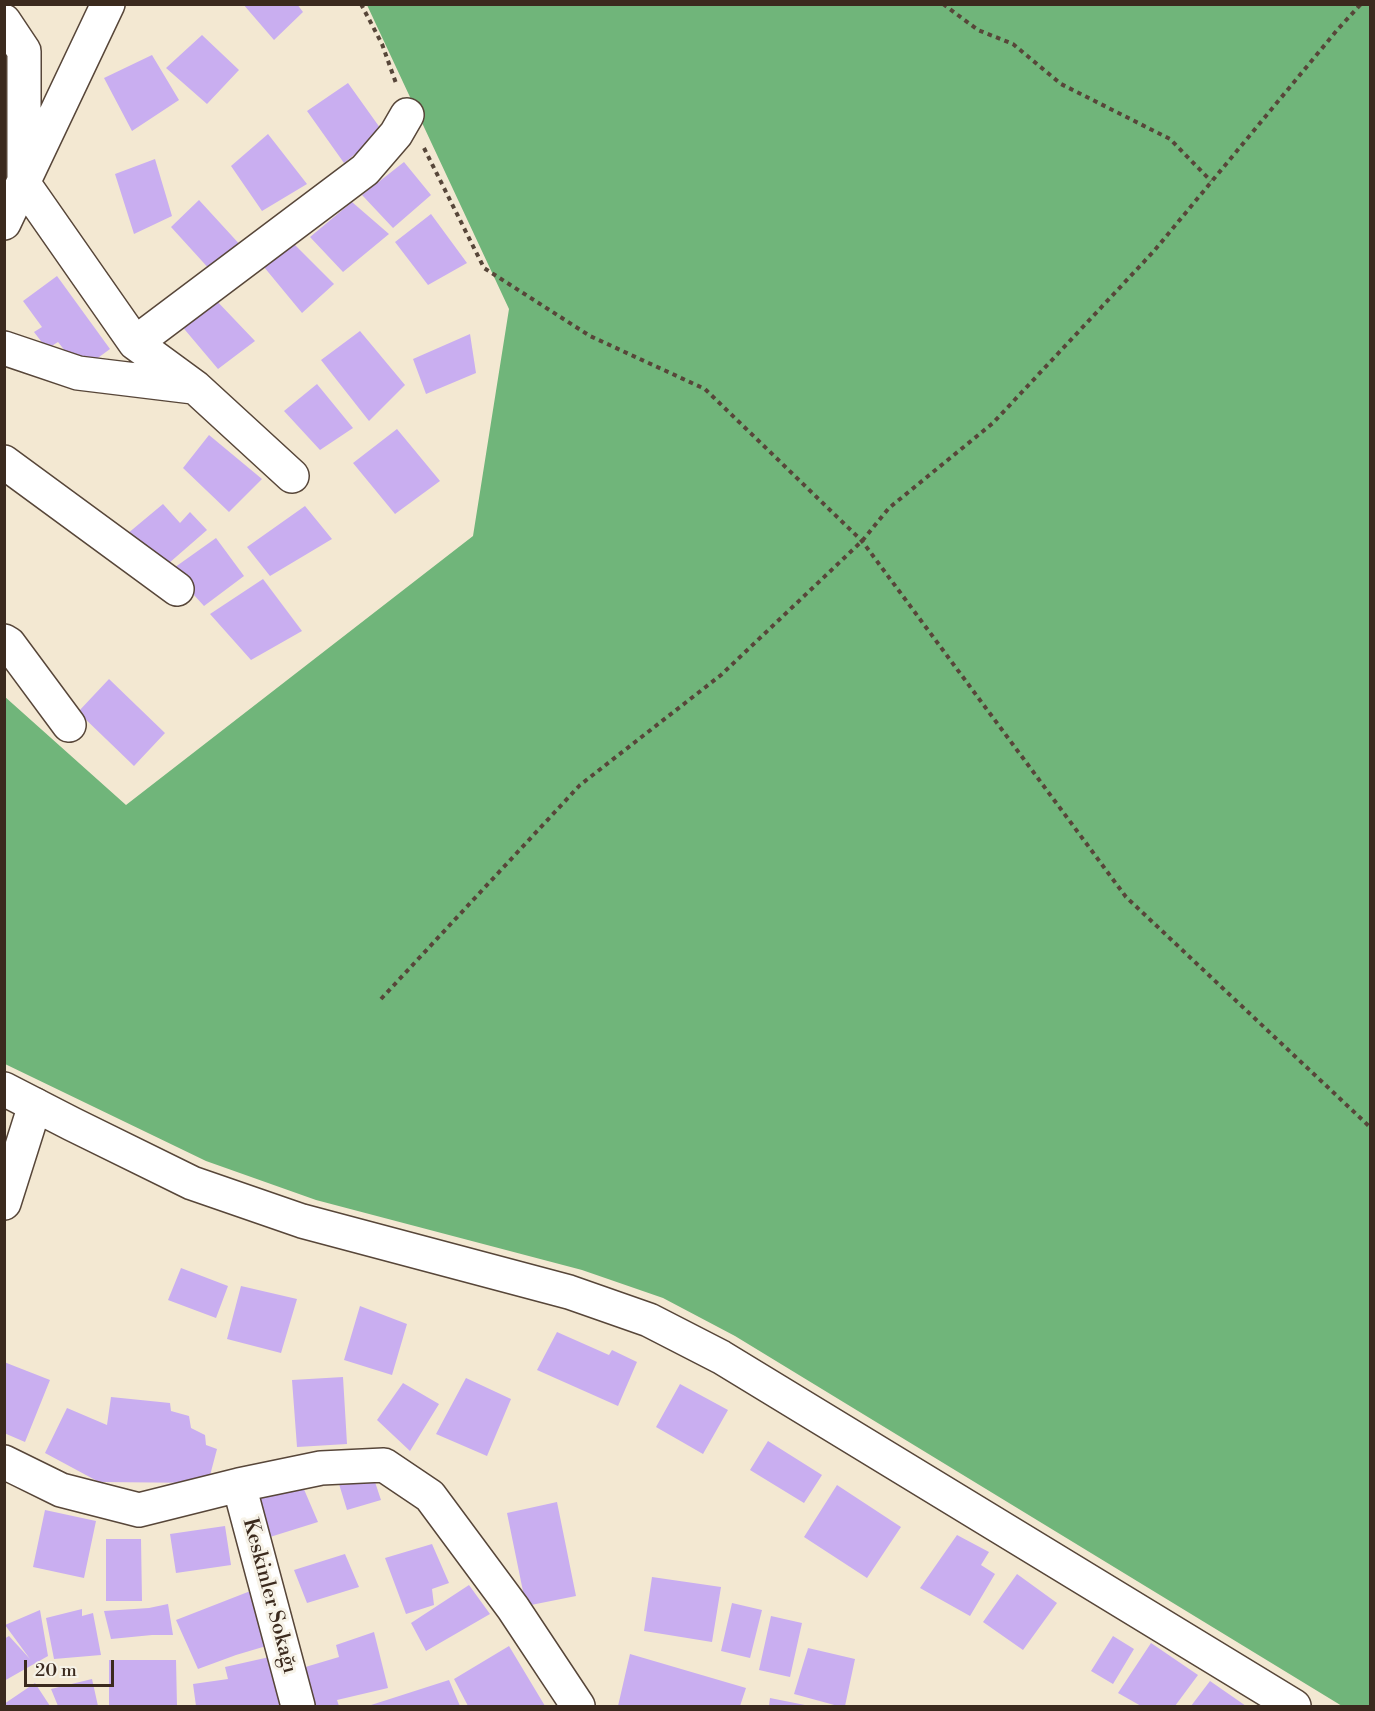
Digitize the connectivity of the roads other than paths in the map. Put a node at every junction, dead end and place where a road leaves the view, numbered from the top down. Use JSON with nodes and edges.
{"nodes":[{"id":1,"x":108,"y":4,"type":"edge"},
{"id":2,"x":4,"y":21,"type":"edge"},
{"id":3,"x":407,"y":116,"type":"road end"},
{"id":4,"x":24,"y":184,"type":"junction"},
{"id":5,"x":4,"y":223,"type":"edge"},
{"id":6,"x":135,"y":343,"type":"junction"},
{"id":7,"x":4,"y":348,"type":"edge"},
{"id":8,"x":195,"y":387,"type":"junction"},
{"id":9,"x":4,"y":462,"type":"edge"},
{"id":10,"x":292,"y":476,"type":"dead end"},
{"id":11,"x":177,"y":590,"type":"dead end"},
{"id":12,"x":4,"y":641,"type":"edge"},
{"id":13,"x":69,"y":726,"type":"dead end"},
{"id":14,"x":4,"y":1089,"type":"edge"},
{"id":15,"x":35,"y":1105,"type":"junction"},
{"id":16,"x":4,"y":1203,"type":"edge"},
{"id":17,"x":4,"y":1462,"type":"edge"},
{"id":18,"x":239,"y":1485,"type":"junction"},
{"id":19,"x":298,"y":1707,"type":"edge"},
{"id":20,"x":578,"y":1707,"type":"edge"},
{"id":21,"x":1294,"y":1707,"type":"edge"}],
"edges":[{"from":1,"to":4,"type":"street"},
{"from":2,"to":4,"type":"street"},
{"from":3,"to":6,"type":"street"},
{"from":4,"to":5,"type":"street"},
{"from":4,"to":6,"type":"street"},
{"from":6,"to":8,"type":"street"},
{"from":7,"to":8,"type":"street"},
{"from":8,"to":10,"type":"street"},
{"from":9,"to":11,"type":"street"},
{"from":12,"to":13,"type":"street"},
{"from":14,"to":15,"type":"street"},
{"from":15,"to":16,"type":"street"},
{"from":15,"to":21,"type":"street"},
{"from":17,"to":18,"type":"street"},
{"from":18,"to":19,"type":"street","name":"Keskinler Sokağı"},
{"from":18,"to":20,"type":"street"}]}
